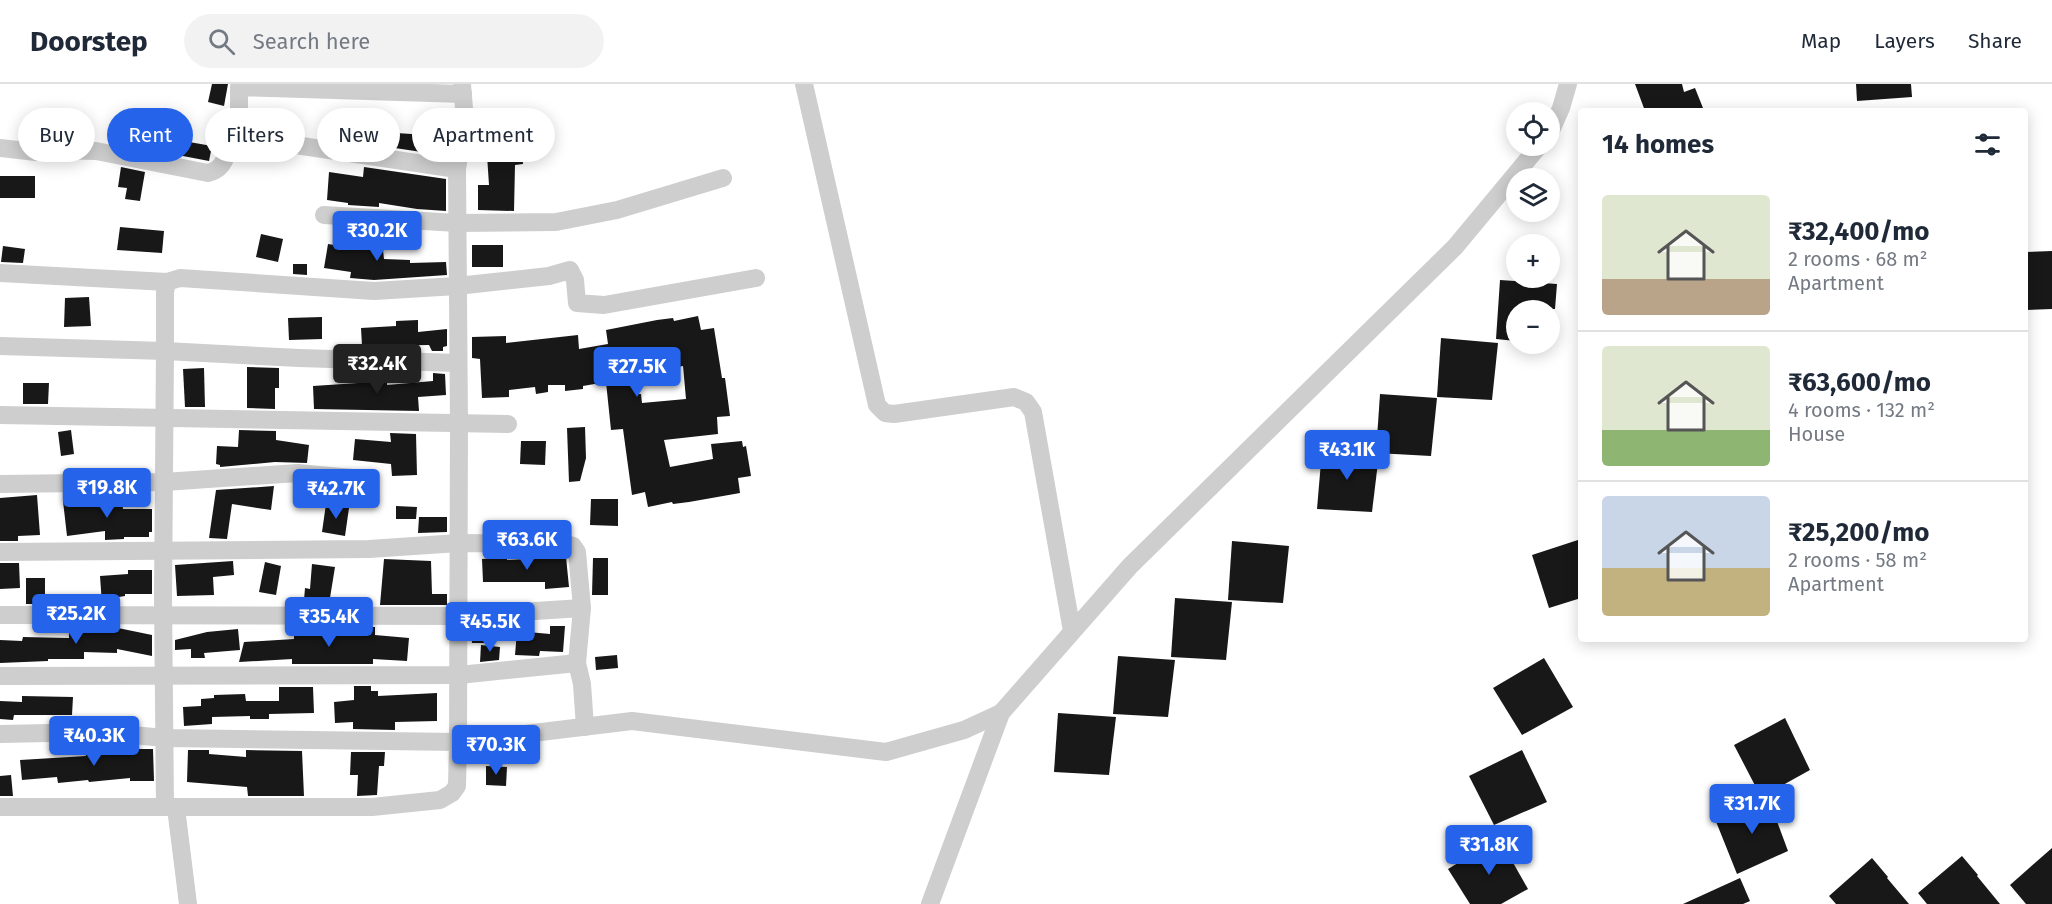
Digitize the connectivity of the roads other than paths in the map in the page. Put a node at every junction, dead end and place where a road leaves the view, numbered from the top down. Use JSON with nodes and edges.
{"nodes":[{"id":1,"x":804,"y":84,"type":"edge"},
{"id":2,"x":1568,"y":84,"type":"edge"},
{"id":3,"x":463,"y":89,"type":"edge"},
{"id":4,"x":239,"y":108,"type":"edge"},
{"id":5,"x":1560,"y":110,"type":"edge"},
{"id":6,"x":305,"y":147,"type":"edge"},
{"id":7,"x":0,"y":148,"type":"edge"},
{"id":8,"x":1531,"y":156,"type":"edge"},
{"id":9,"x":224,"y":162,"type":"edge"},
{"id":10,"x":457,"y":170,"type":"junction"},
{"id":11,"x":723,"y":178,"type":"dead end"},
{"id":12,"x":324,"y":215,"type":"dead end"},
{"id":13,"x":457,"y":223,"type":"junction"},
{"id":14,"x":0,"y":273,"type":"edge"},
{"id":15,"x":756,"y":278,"type":"dead end"},
{"id":16,"x":167,"y":282,"type":"junction"},
{"id":17,"x":457,"y":286,"type":"junction"},
{"id":18,"x":0,"y":346,"type":"edge"},
{"id":19,"x":165,"y":351,"type":"junction"},
{"id":20,"x":458,"y":363,"type":"junction"},
{"id":21,"x":0,"y":415,"type":"edge"},
{"id":22,"x":165,"y":418,"type":"junction"},
{"id":23,"x":459,"y":424,"type":"junction"},
{"id":24,"x":508,"y":424,"type":"dead end"},
{"id":25,"x":352,"y":478,"type":"dead end"},
{"id":26,"x":164,"y":482,"type":"junction"},
{"id":27,"x":0,"y":484,"type":"edge"},
{"id":28,"x":459,"y":543,"type":"junction"},
{"id":29,"x":164,"y":551,"type":"junction"},
{"id":30,"x":0,"y":552,"type":"edge"},
{"id":31,"x":582,"y":608,"type":"junction"},
{"id":32,"x":0,"y":615,"type":"edge"},
{"id":33,"x":164,"y":615,"type":"junction"},
{"id":34,"x":459,"y":616,"type":"junction"},
{"id":35,"x":1072,"y":631,"type":"junction"},
{"id":36,"x":577,"y":663,"type":"junction"},
{"id":37,"x":459,"y":675,"type":"junction"},
{"id":38,"x":0,"y":676,"type":"edge"},
{"id":39,"x":164,"y":676,"type":"junction"},
{"id":40,"x":1001,"y":713,"type":"junction"},
{"id":41,"x":585,"y":727,"type":"junction"},
{"id":42,"x":0,"y":734,"type":"edge"},
{"id":43,"x":165,"y":738,"type":"junction"},
{"id":44,"x":458,"y":742,"type":"junction"},
{"id":45,"x":0,"y":807,"type":"edge"},
{"id":46,"x":170,"y":807,"type":"junction"},
{"id":47,"x":188,"y":904,"type":"edge"},
{"id":48,"x":930,"y":904,"type":"edge"}],
"edges":[{"from":1,"to":35,"type":"street"},
{"from":2,"to":5,"type":"street"},
{"from":3,"to":4,"type":"street"},
{"from":3,"to":10,"type":"street"},
{"from":6,"to":10,"type":"street"},
{"from":7,"to":9,"type":"street"},
{"from":8,"to":35,"type":"street"},
{"from":10,"to":13,"type":"street"},
{"from":11,"to":13,"type":"street"},
{"from":12,"to":13,"type":"street"},
{"from":13,"to":17,"type":"street"},
{"from":14,"to":16,"type":"street"},
{"from":15,"to":17,"type":"street"},
{"from":16,"to":17,"type":"street"},
{"from":16,"to":19,"type":"street"},
{"from":17,"to":20,"type":"street"},
{"from":18,"to":19,"type":"street"},
{"from":19,"to":20,"type":"street"},
{"from":19,"to":22,"type":"street"},
{"from":20,"to":23,"type":"street"},
{"from":21,"to":22,"type":"street"},
{"from":22,"to":23,"type":"street"},
{"from":22,"to":26,"type":"street"},
{"from":23,"to":24,"type":"street"},
{"from":23,"to":28,"type":"street"},
{"from":25,"to":26,"type":"street"},
{"from":26,"to":27,"type":"street"},
{"from":26,"to":29,"type":"street"},
{"from":28,"to":29,"type":"street"},
{"from":28,"to":31,"type":"street"},
{"from":28,"to":34,"type":"street"},
{"from":29,"to":30,"type":"street"},
{"from":29,"to":33,"type":"street"},
{"from":31,"to":34,"type":"street"},
{"from":31,"to":36,"type":"street"},
{"from":32,"to":33,"type":"street"},
{"from":33,"to":34,"type":"street"},
{"from":33,"to":39,"type":"street"},
{"from":34,"to":37,"type":"street"},
{"from":35,"to":40,"type":"street"},
{"from":36,"to":37,"type":"street"},
{"from":36,"to":41,"type":"street"},
{"from":37,"to":39,"type":"street"},
{"from":37,"to":44,"type":"street"},
{"from":38,"to":39,"type":"street"},
{"from":39,"to":43,"type":"street"},
{"from":40,"to":41,"type":"street"},
{"from":40,"to":48,"type":"street"},
{"from":41,"to":44,"type":"street"},
{"from":42,"to":43,"type":"street"},
{"from":43,"to":44,"type":"street"},
{"from":43,"to":46,"type":"street"},
{"from":44,"to":46,"type":"street"},
{"from":45,"to":46,"type":"street"},
{"from":46,"to":47,"type":"street"}]}
